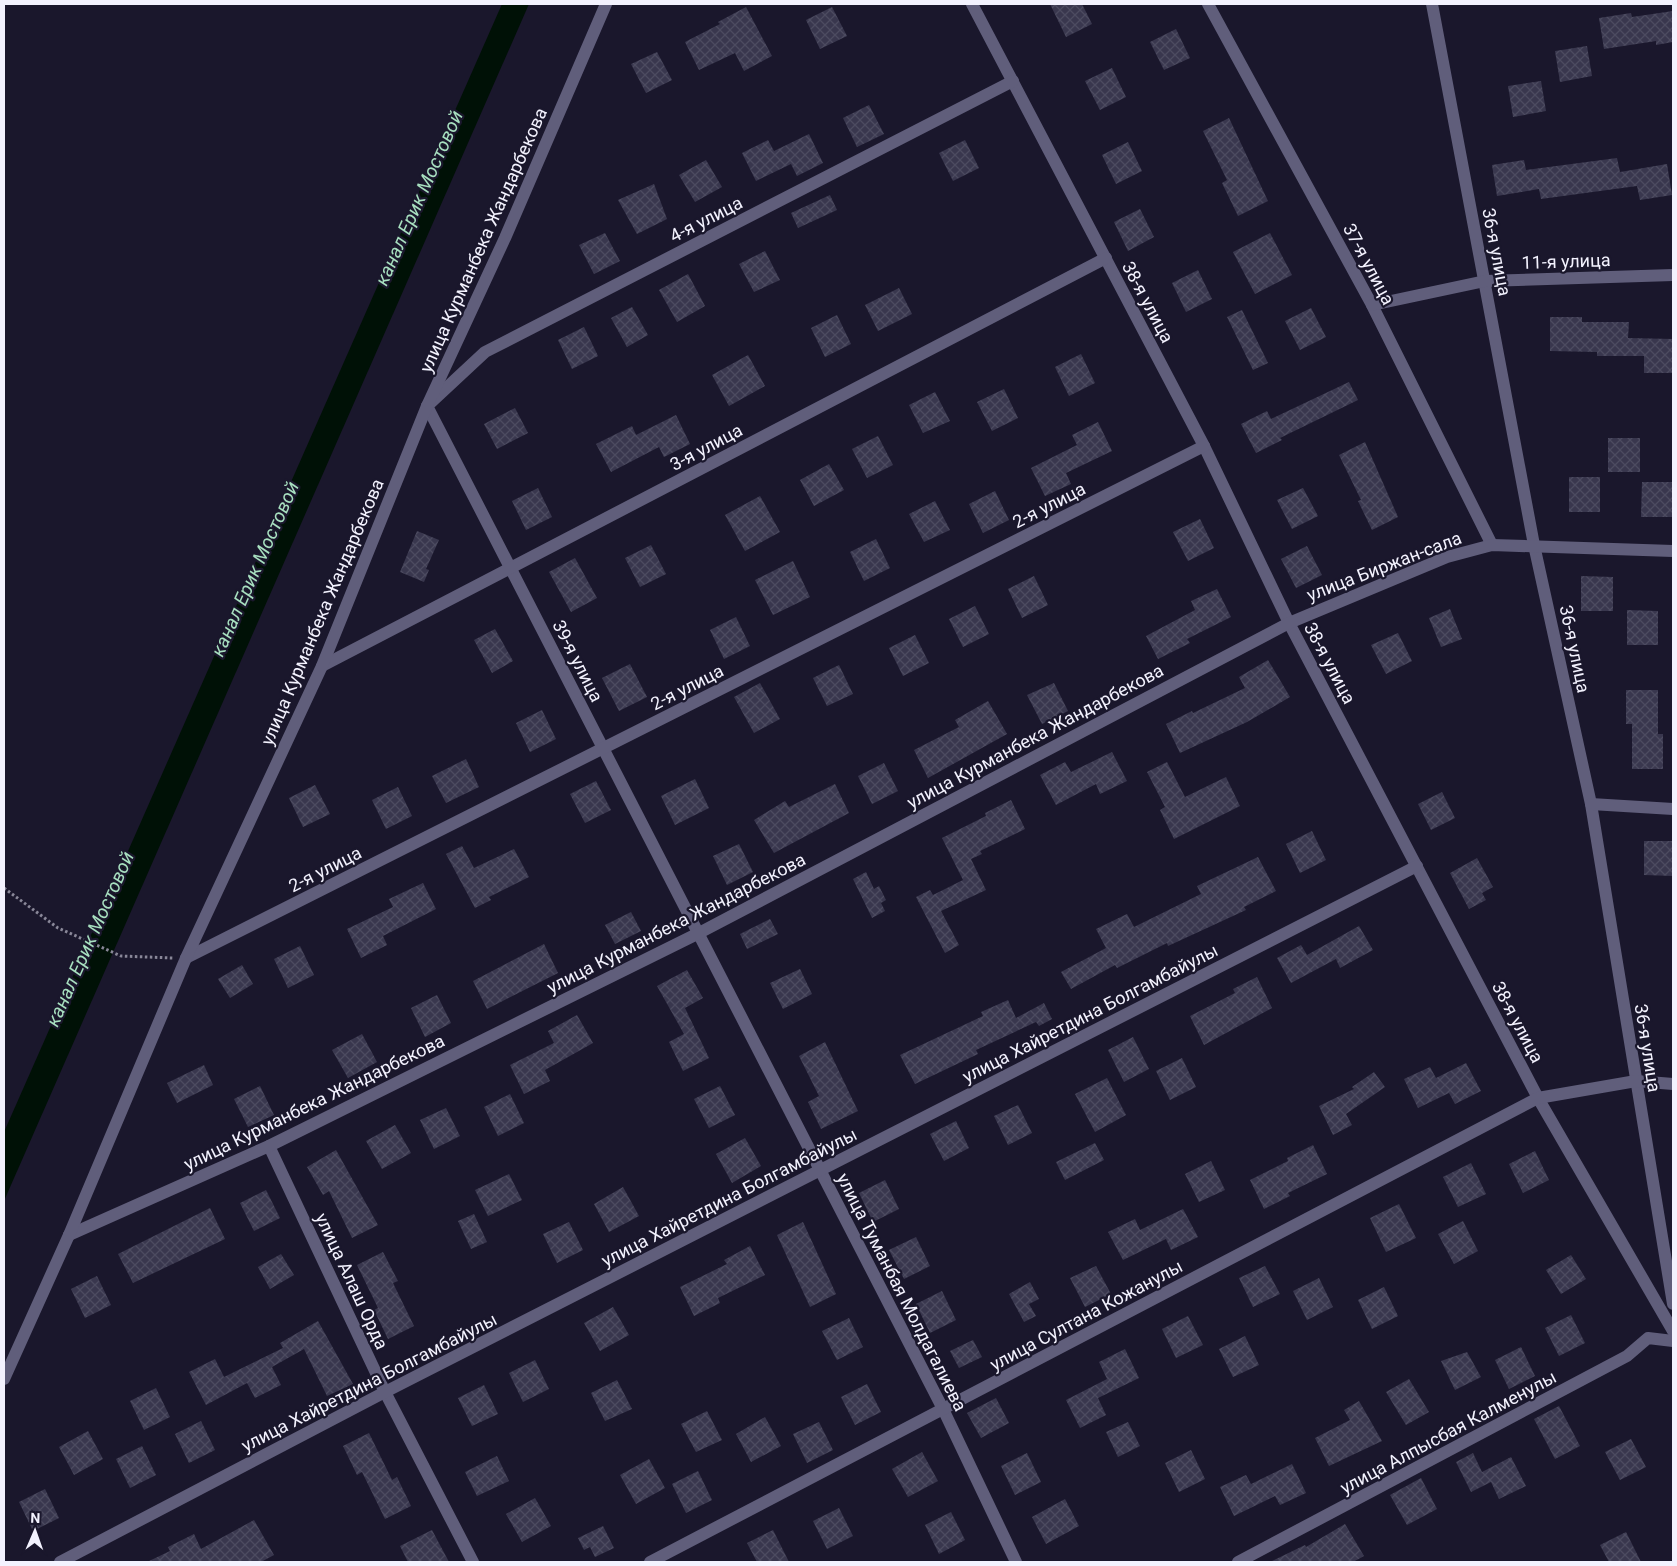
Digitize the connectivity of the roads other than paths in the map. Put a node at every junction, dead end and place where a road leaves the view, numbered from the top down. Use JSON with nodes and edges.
{"nodes":[{"id":1,"x":606,"y":4,"type":"edge"},
{"id":2,"x":972,"y":4,"type":"edge"},
{"id":3,"x":1208,"y":4,"type":"edge"},
{"id":4,"x":1432,"y":4,"type":"edge"},
{"id":5,"x":1013,"y":81,"type":"junction"},
{"id":6,"x":1106,"y":258,"type":"junction"},
{"id":7,"x":1673,"y":275,"type":"edge"},
{"id":8,"x":1484,"y":281,"type":"junction"},
{"id":9,"x":1372,"y":305,"type":"junction"},
{"id":10,"x":427,"y":406,"type":"junction"},
{"id":11,"x":1204,"y":446,"type":"junction"},
{"id":12,"x":1492,"y":545,"type":"junction"},
{"id":13,"x":1534,"y":545,"type":"junction"},
{"id":14,"x":1673,"y":551,"type":"edge"},
{"id":15,"x":511,"y":568,"type":"junction"},
{"id":16,"x":1289,"y":623,"type":"junction"},
{"id":17,"x":322,"y":666,"type":"junction"},
{"id":18,"x":604,"y":748,"type":"junction"},
{"id":19,"x":1591,"y":804,"type":"junction"},
{"id":20,"x":1673,"y":809,"type":"edge"},
{"id":21,"x":1417,"y":866,"type":"junction"},
{"id":22,"x":699,"y":933,"type":"junction"},
{"id":23,"x":186,"y":958,"type":"junction"},
{"id":24,"x":1636,"y":1081,"type":"junction"},
{"id":25,"x":1673,"y":1084,"type":"edge"},
{"id":26,"x":1538,"y":1098,"type":"junction"},
{"id":27,"x":269,"y":1146,"type":"junction"},
{"id":28,"x":820,"y":1170,"type":"junction"},
{"id":29,"x":69,"y":1235,"type":"junction"},
{"id":30,"x":1673,"y":1304,"type":"edge"},
{"id":31,"x":1673,"y":1331,"type":"edge"},
{"id":32,"x":1673,"y":1341,"type":"edge"},
{"id":33,"x":4,"y":1379,"type":"edge"},
{"id":34,"x":385,"y":1392,"type":"junction"},
{"id":35,"x":942,"y":1409,"type":"junction"},
{"id":36,"x":60,"y":1562,"type":"edge"},
{"id":37,"x":473,"y":1562,"type":"edge"},
{"id":38,"x":650,"y":1562,"type":"edge"},
{"id":39,"x":1016,"y":1562,"type":"edge"},
{"id":40,"x":1238,"y":1562,"type":"edge"}],
"edges":[{"from":1,"to":10,"type":"street","name":"улица Курманбека Жандарбекова"},
{"from":2,"to":5,"type":"street","name":"38-я улица"},
{"from":3,"to":9,"type":"street","name":"37-я улица"},
{"from":4,"to":8,"type":"street","name":"36-я улица"},
{"from":5,"to":6,"type":"street","name":"38-я улица"},
{"from":5,"to":10,"type":"street","name":"4-я улица"},
{"from":6,"to":11,"type":"street","name":"38-я улица"},
{"from":6,"to":15,"type":"street","name":"3-я улица"},
{"from":7,"to":8,"type":"street","name":"11-я улица"},
{"from":8,"to":9,"type":"street","name":"11-я улица"},
{"from":8,"to":13,"type":"street","name":"36-я улица"},
{"from":9,"to":12,"type":"street","name":"37-я улица"},
{"from":10,"to":15,"type":"street","name":"39-я улица"},
{"from":10,"to":17,"type":"street","name":"улица Курманбека Жандарбекова"},
{"from":11,"to":16,"type":"street","name":"38-я улица"},
{"from":11,"to":18,"type":"street","name":"2-я улица"},
{"from":12,"to":13,"type":"street","name":"улица Биржан-сала"},
{"from":12,"to":16,"type":"street","name":"улица Биржан-сала"},
{"from":13,"to":14,"type":"street","name":"улица Биржан-сала"},
{"from":13,"to":19,"type":"street","name":"36-я улица"},
{"from":15,"to":17,"type":"street","name":"3-я улица"},
{"from":15,"to":18,"type":"street","name":"39-я улица"},
{"from":16,"to":21,"type":"street","name":"38-я улица"},
{"from":16,"to":22,"type":"street","name":"улица Курманбека Жандарбекова"},
{"from":17,"to":23,"type":"street","name":"улица Курманбека Жандарбекова"},
{"from":18,"to":22,"type":"street","name":"39-я улица"},
{"from":18,"to":23,"type":"street","name":"2-я улица"},
{"from":19,"to":20,"type":"street"},
{"from":19,"to":24,"type":"street","name":"36-я улица"},
{"from":21,"to":26,"type":"street","name":"38-я улица"},
{"from":21,"to":28,"type":"street","name":"улица Хайретдина Болгамбайулы"},
{"from":22,"to":27,"type":"street","name":"улица Курманбека Жандарбекова"},
{"from":22,"to":28,"type":"street","name":"улица Туманбая Молдагалиева"},
{"from":23,"to":29,"type":"street","name":"улица Курманбека Жандарбекова"},
{"from":24,"to":25,"type":"street","name":"улица Султана Кожанулы"},
{"from":24,"to":26,"type":"street","name":"улица Султана Кожанулы"},
{"from":24,"to":30,"type":"street","name":"36-я улица"},
{"from":26,"to":31,"type":"street","name":"38-я улица"},
{"from":26,"to":35,"type":"street","name":"улица Султана Кожанулы"},
{"from":27,"to":29,"type":"street","name":"улица Курманбека Жандарбекова"},
{"from":27,"to":34,"type":"street","name":"улица Алаш Орда"},
{"from":28,"to":34,"type":"street","name":"улица Хайретдина Болгамбайулы"},
{"from":28,"to":35,"type":"street","name":"улица Туманбая Молдагалиева"},
{"from":29,"to":33,"type":"street","name":"улица Курманбека Жандарбекова"},
{"from":32,"to":40,"type":"street","name":"улица Алпысбая Калменулы"},
{"from":34,"to":36,"type":"street","name":"улица Хайретдина Болгамбайулы"},
{"from":34,"to":37,"type":"street","name":"улица Алаш Орда"},
{"from":35,"to":38,"type":"street","name":"улица Султана Кожанулы"},
{"from":35,"to":39,"type":"street","name":"улица Туманбая Молдагалиева"}]}
